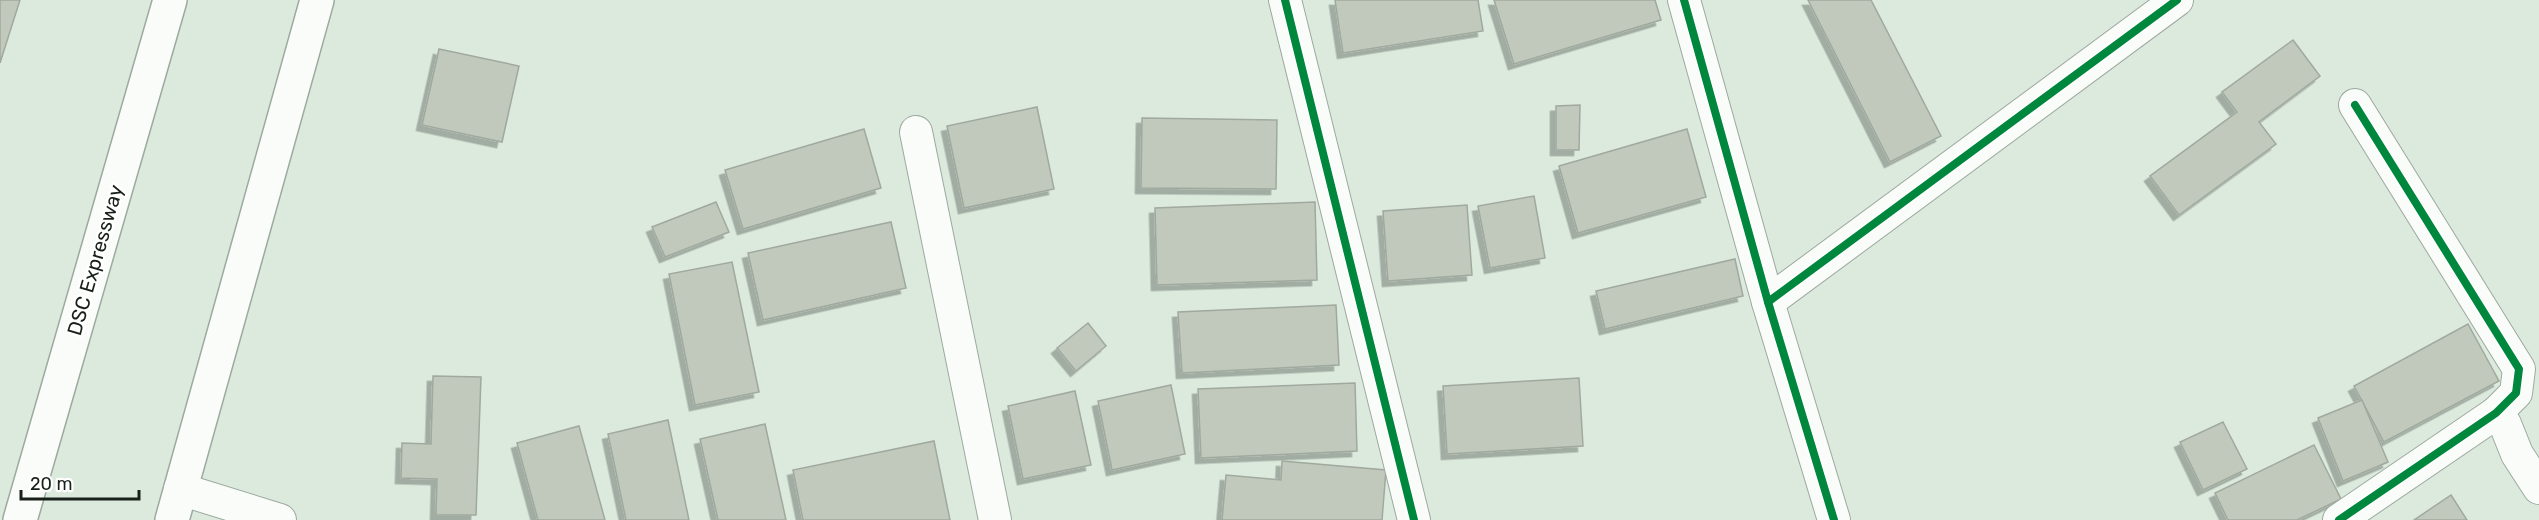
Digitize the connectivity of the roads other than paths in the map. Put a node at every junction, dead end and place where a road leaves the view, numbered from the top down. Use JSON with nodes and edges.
{"nodes":[{"id":1,"x":170,"y":0,"type":"edge"},
{"id":2,"x":317,"y":0,"type":"edge"},
{"id":3,"x":1285,"y":0,"type":"edge"},
{"id":4,"x":1684,"y":0,"type":"edge"},
{"id":5,"x":2177,"y":0,"type":"edge"},
{"id":6,"x":2355,"y":105,"type":"dead end"},
{"id":7,"x":916,"y":132,"type":"dead end"},
{"id":8,"x":1768,"y":302,"type":"junction"},
{"id":9,"x":2496,"y":413,"type":"junction"},
{"id":10,"x":2539,"y":488,"type":"edge"},
{"id":11,"x":180,"y":489,"type":"junction"},
{"id":12,"x":20,"y":520,"type":"edge"},
{"id":13,"x":172,"y":520,"type":"edge"},
{"id":14,"x":280,"y":520,"type":"edge"},
{"id":15,"x":994,"y":520,"type":"edge"},
{"id":16,"x":1414,"y":520,"type":"edge"},
{"id":17,"x":1834,"y":520,"type":"edge"},
{"id":18,"x":2339,"y":520,"type":"edge"}],
"edges":[{"from":1,"to":12,"type":"main road","name":"DSC Expressway"},
{"from":2,"to":11,"type":"main road"},
{"from":3,"to":16,"type":"street"},
{"from":4,"to":8,"type":"street"},
{"from":5,"to":8,"type":"street"},
{"from":6,"to":9,"type":"street"},
{"from":7,"to":15,"type":"street"},
{"from":8,"to":17,"type":"street"},
{"from":9,"to":10,"type":"street"},
{"from":9,"to":18,"type":"street"},
{"from":11,"to":13,"type":"main road"},
{"from":11,"to":14,"type":"street"}]}
